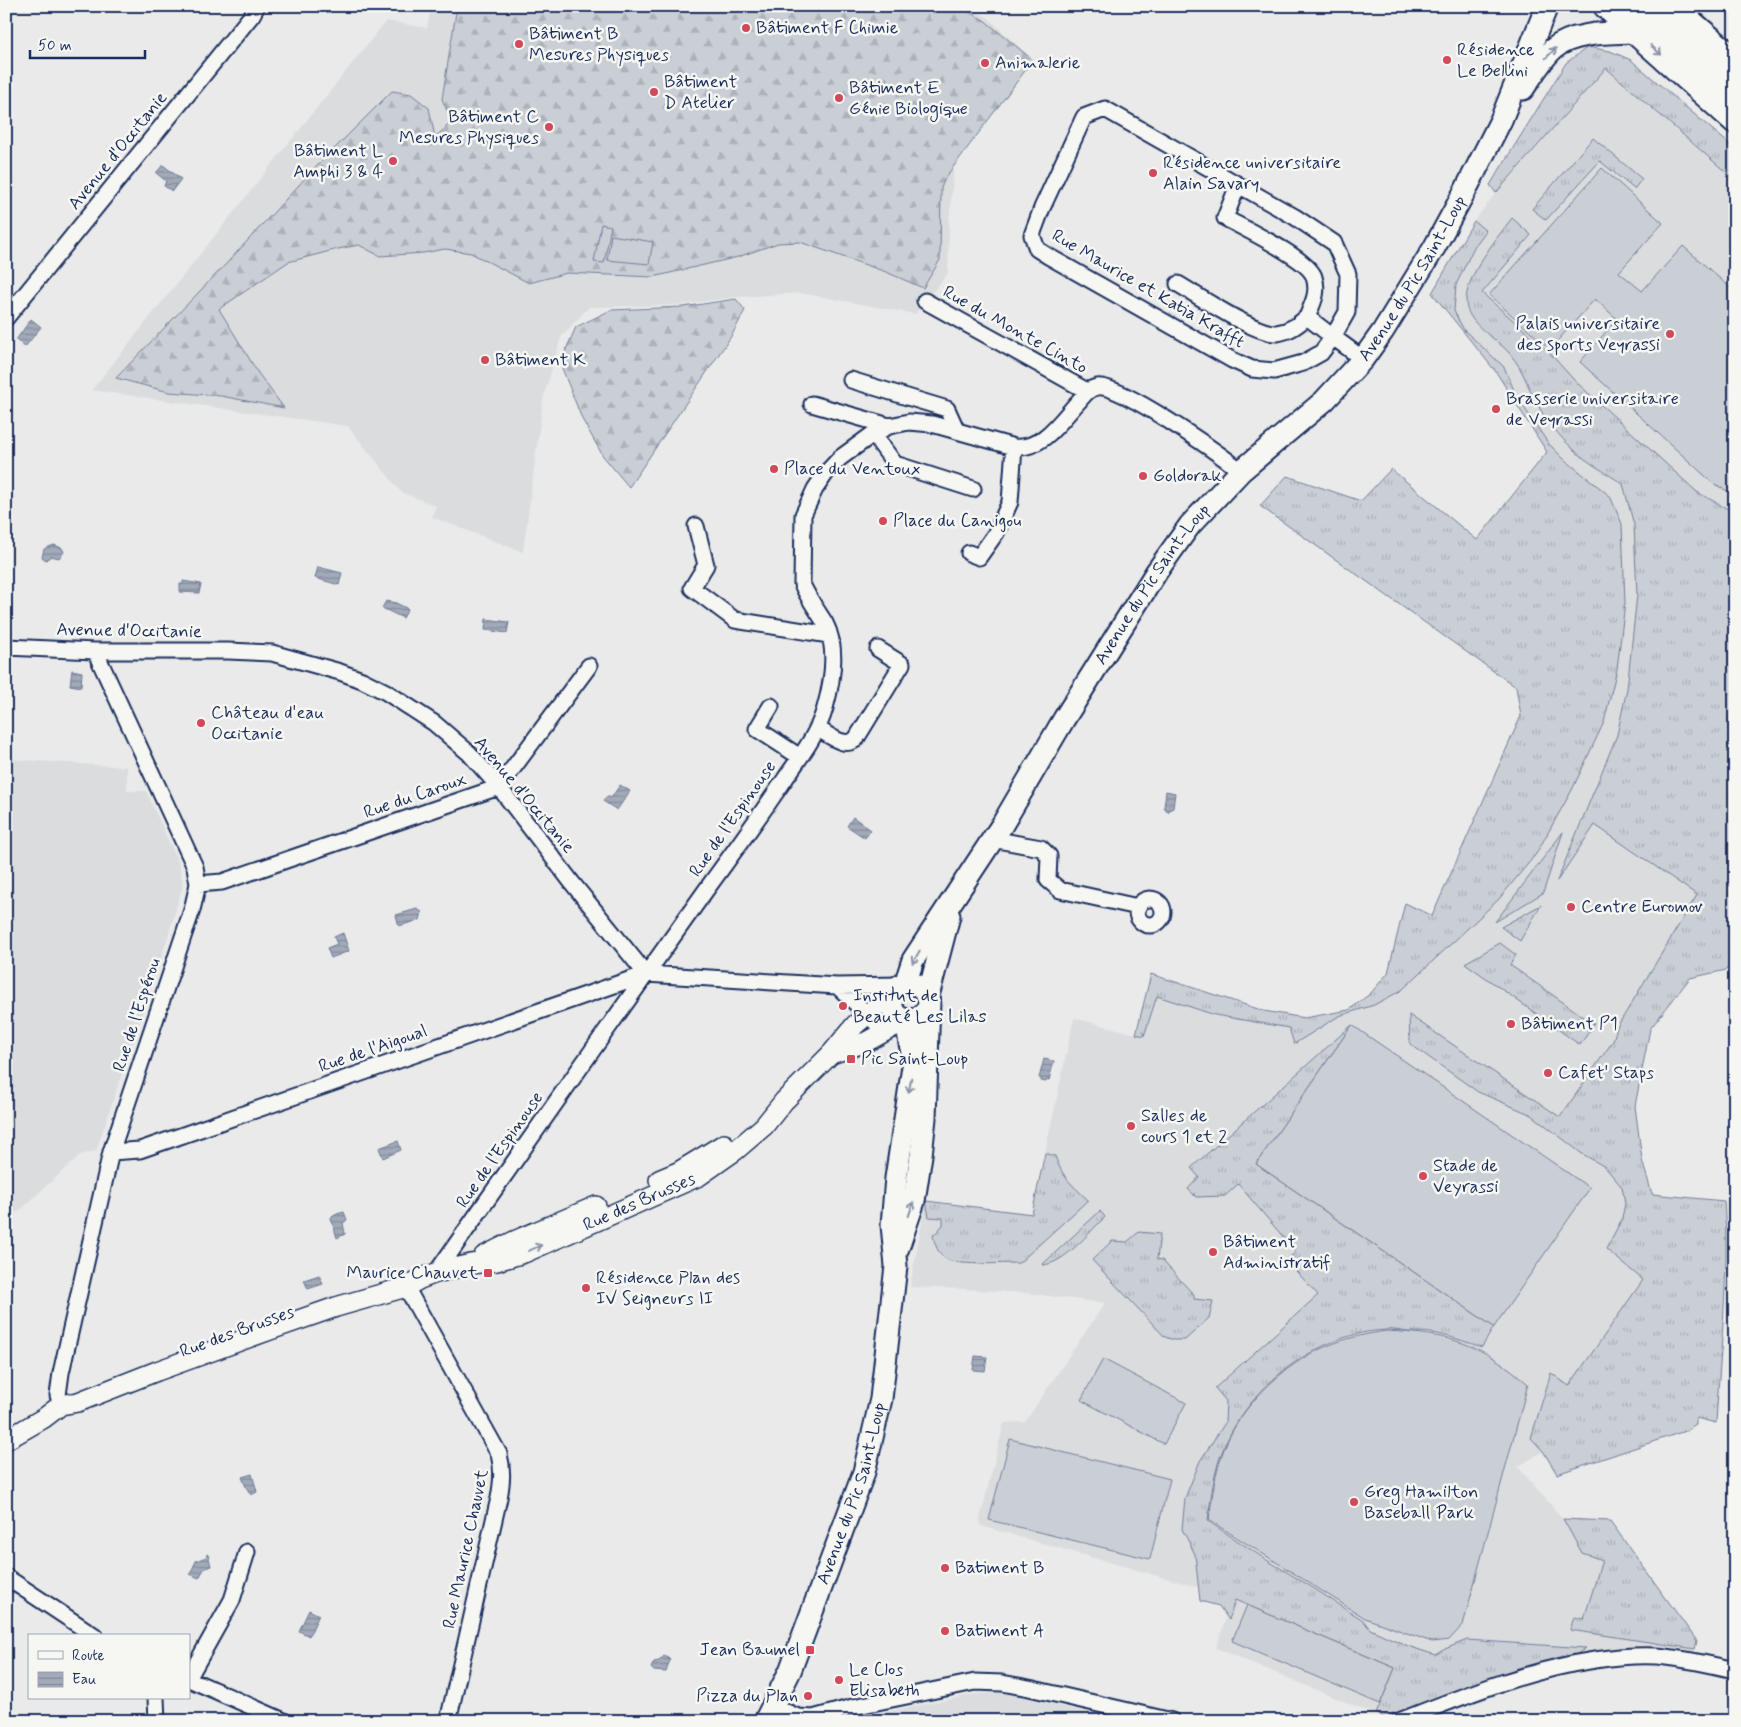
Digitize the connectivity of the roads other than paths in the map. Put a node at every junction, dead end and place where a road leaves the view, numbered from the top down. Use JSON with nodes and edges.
{"nodes":[{"id":1,"x":257,"y":6,"type":"edge"},
{"id":2,"x":1547,"y":6,"type":"edge"},
{"id":3,"x":1606,"y":6,"type":"edge"},
{"id":4,"x":1639,"y":6,"type":"edge"},
{"id":5,"x":1672,"y":6,"type":"edge"},
{"id":6,"x":1635,"y":32,"type":"junction"},
{"id":7,"x":1735,"y":60,"type":"edge"},
{"id":8,"x":1735,"y":90,"type":"edge"},
{"id":9,"x":1501,"y":120,"type":"junction"},
{"id":10,"x":1735,"y":121,"type":"edge"},
{"id":11,"x":1238,"y":185,"type":"junction"},
{"id":12,"x":1178,"y":284,"type":"dead end"},
{"id":13,"x":925,"y":301,"type":"dead end"},
{"id":14,"x":1307,"y":317,"type":"junction"},
{"id":15,"x":6,"y":318,"type":"edge"},
{"id":16,"x":1333,"y":337,"type":"junction"},
{"id":17,"x":1363,"y":359,"type":"junction"},
{"id":18,"x":851,"y":380,"type":"dead end"},
{"id":19,"x":1087,"y":391,"type":"junction"},
{"id":20,"x":812,"y":404,"type":"dead end"},
{"id":21,"x":890,"y":426,"type":"junction"},
{"id":22,"x":957,"y":431,"type":"junction"},
{"id":23,"x":873,"y":434,"type":"junction"},
{"id":24,"x":1014,"y":447,"type":"junction"},
{"id":25,"x":1241,"y":471,"type":"junction"},
{"id":26,"x":973,"y":489,"type":"dead end"},
{"id":27,"x":696,"y":526,"type":"dead end"},
{"id":28,"x":969,"y":553,"type":"dead end"},
{"id":29,"x":829,"y":635,"type":"junction"},
{"id":30,"x":6,"y":647,"type":"edge"},
{"id":31,"x":878,"y":648,"type":"dead end"},
{"id":32,"x":95,"y":651,"type":"junction"},
{"id":33,"x":589,"y":666,"type":"dead end"},
{"id":34,"x":771,"y":706,"type":"dead end"},
{"id":35,"x":818,"y":729,"type":"junction"},
{"id":36,"x":800,"y":757,"type":"junction"},
{"id":37,"x":499,"y":787,"type":"junction"},
{"id":38,"x":992,"y":839,"type":"junction"},
{"id":39,"x":198,"y":884,"type":"junction"},
{"id":40,"x":952,"y":904,"type":"junction"},
{"id":41,"x":1138,"y":907,"type":"dead end"},
{"id":42,"x":646,"y":974,"type":"junction"},
{"id":43,"x":837,"y":986,"type":"junction"},
{"id":44,"x":901,"y":986,"type":"junction"},
{"id":45,"x":928,"y":1002,"type":"junction"},
{"id":46,"x":865,"y":1014,"type":"junction"},
{"id":47,"x":906,"y":1020,"type":"junction"},
{"id":48,"x":886,"y":1032,"type":"junction"},
{"id":49,"x":831,"y":1054,"type":"junction"},
{"id":50,"x":111,"y":1152,"type":"junction"},
{"id":51,"x":896,"y":1255,"type":"junction"},
{"id":52,"x":421,"y":1280,"type":"junction"},
{"id":53,"x":62,"y":1405,"type":"junction"},
{"id":54,"x":6,"y":1428,"type":"edge"},
{"id":55,"x":6,"y":1440,"type":"edge"},
{"id":56,"x":247,"y":1552,"type":"dead end"},
{"id":57,"x":6,"y":1577,"type":"edge"},
{"id":58,"x":91,"y":1634,"type":"edge"},
{"id":59,"x":1735,"y":1670,"type":"edge"},
{"id":60,"x":190,"y":1676,"type":"edge"},
{"id":61,"x":190,"y":1678,"type":"edge"},
{"id":62,"x":156,"y":1700,"type":"edge"},
{"id":63,"x":769,"y":1713,"type":"edge"},
{"id":64,"x":825,"y":1718,"type":"edge"},
{"id":65,"x":157,"y":1721,"type":"edge"},
{"id":66,"x":284,"y":1721,"type":"edge"},
{"id":67,"x":448,"y":1721,"type":"edge"},
{"id":68,"x":1172,"y":1721,"type":"edge"},
{"id":69,"x":1399,"y":1721,"type":"edge"}],
"edges":[{"from":1,"to":15,"type":"street","name":"Avenue d'Occitanie"},
{"from":2,"to":9,"type":"main road","name":"Avenue du Pic Saint-Loup"},
{"from":3,"to":6,"type":"main road"},
{"from":4,"to":8,"type":"main road"},
{"from":5,"to":7,"type":"main road"},
{"from":9,"to":6,"type":"main road","name":"Avenue du Pic Saint-Loup","one_way":true},
{"from":6,"to":10,"type":"main road","one_way":true},
{"from":9,"to":17,"type":"main road","name":"Avenue du Pic Saint-Loup"},
{"from":11,"to":14,"type":"street"},
{"from":11,"to":16,"type":"street","name":"Rue Maurice et Katia Krafft"},
{"from":11,"to":16,"type":"street","name":"Rue Maurice et Katia Krafft"},
{"from":12,"to":14,"type":"street","name":"Rue Maurice et Katia Krafft"},
{"from":13,"to":19,"type":"street","name":"Rue du Monte Cinto"},
{"from":14,"to":16,"type":"street"},
{"from":16,"to":17,"type":"street"},
{"from":17,"to":25,"type":"main road","name":"Avenue du Pic Saint-Loup"},
{"from":18,"to":22,"type":"street"},
{"from":19,"to":24,"type":"street","name":"Rue de l'Espinouse"},
{"from":19,"to":25,"type":"street"},
{"from":20,"to":21,"type":"street"},
{"from":21,"to":22,"type":"street","name":"Rue de l'Espinouse"},
{"from":21,"to":23,"type":"street","name":"Rue de l'Espinouse"},
{"from":22,"to":24,"type":"street","name":"Rue de l'Espinouse"},
{"from":23,"to":26,"type":"street"},
{"from":23,"to":29,"type":"street","name":"Rue de l'Espinouse"},
{"from":24,"to":28,"type":"street"},
{"from":25,"to":38,"type":"main road","name":"Avenue du Pic Saint-Loup"},
{"from":27,"to":29,"type":"street"},
{"from":29,"to":35,"type":"street","name":"Rue de l'Espinouse"},
{"from":30,"to":32,"type":"street","name":"Avenue d'Occitanie"},
{"from":31,"to":35,"type":"street"},
{"from":32,"to":37,"type":"street","name":"Avenue d'Occitanie"},
{"from":32,"to":39,"type":"street","name":"Rue de l'Espérou"},
{"from":33,"to":37,"type":"street"},
{"from":34,"to":36,"type":"street"},
{"from":35,"to":36,"type":"street","name":"Rue de l'Espinouse"},
{"from":36,"to":42,"type":"street","name":"Rue de l'Espinouse"},
{"from":37,"to":39,"type":"street","name":"Rue du Caroux"},
{"from":37,"to":42,"type":"street","name":"Avenue d'Occitanie"},
{"from":38,"to":40,"type":"main road","name":"Avenue du Pic Saint-Loup"},
{"from":38,"to":41,"type":"street"},
{"from":39,"to":50,"type":"street","name":"Rue de l'Espérou"},
{"from":40,"to":44,"type":"main road","name":"Avenue du Pic Saint-Loup","one_way":true},
{"from":40,"to":45,"type":"main road","name":"Avenue du Pic Saint-Loup"},
{"from":42,"to":43,"type":"street"},
{"from":42,"to":50,"type":"street","name":"Rue de l'Aigoual"},
{"from":42,"to":52,"type":"street","name":"Rue de l'Espinouse"},
{"from":43,"to":44,"type":"street"},
{"from":43,"to":46,"type":"street"},
{"from":44,"to":45,"type":"main road"},
{"from":44,"to":46,"type":"street","name":"Rue des Brusses"},
{"from":44,"to":47,"type":"main road"},
{"from":45,"to":47,"type":"main road"},
{"from":51,"to":45,"type":"main road","name":"Avenue du Pic Saint-Loup","one_way":true},
{"from":46,"to":48,"type":"street"},
{"from":46,"to":49,"type":"street","name":"Rue des Brusses"},
{"from":47,"to":48,"type":"street","name":"Rue des Brusses"},
{"from":47,"to":51,"type":"main road","name":"Avenue du Pic Saint-Loup","one_way":true},
{"from":48,"to":49,"type":"street","name":"Rue des Brusses"},
{"from":49,"to":52,"type":"street","name":"Rue des Brusses"},
{"from":50,"to":53,"type":"street","name":"Rue de l'Espérou"},
{"from":51,"to":63,"type":"main road","name":"Avenue du Pic Saint-Loup"},
{"from":52,"to":53,"type":"street","name":"Rue des Brusses"},
{"from":52,"to":67,"type":"street","name":"Rue Maurice Chauvet"},
{"from":53,"to":54,"type":"street","name":"Rue des Brusses"},
{"from":53,"to":55,"type":"street","name":"Rue des Brusses"},
{"from":56,"to":60,"type":"street"},
{"from":57,"to":58,"type":"street"},
{"from":59,"to":69,"type":"street"},
{"from":61,"to":66,"type":"street"},
{"from":62,"to":65,"type":"street"},
{"from":63,"to":64,"type":"street"},
{"from":64,"to":68,"type":"street"}]}
